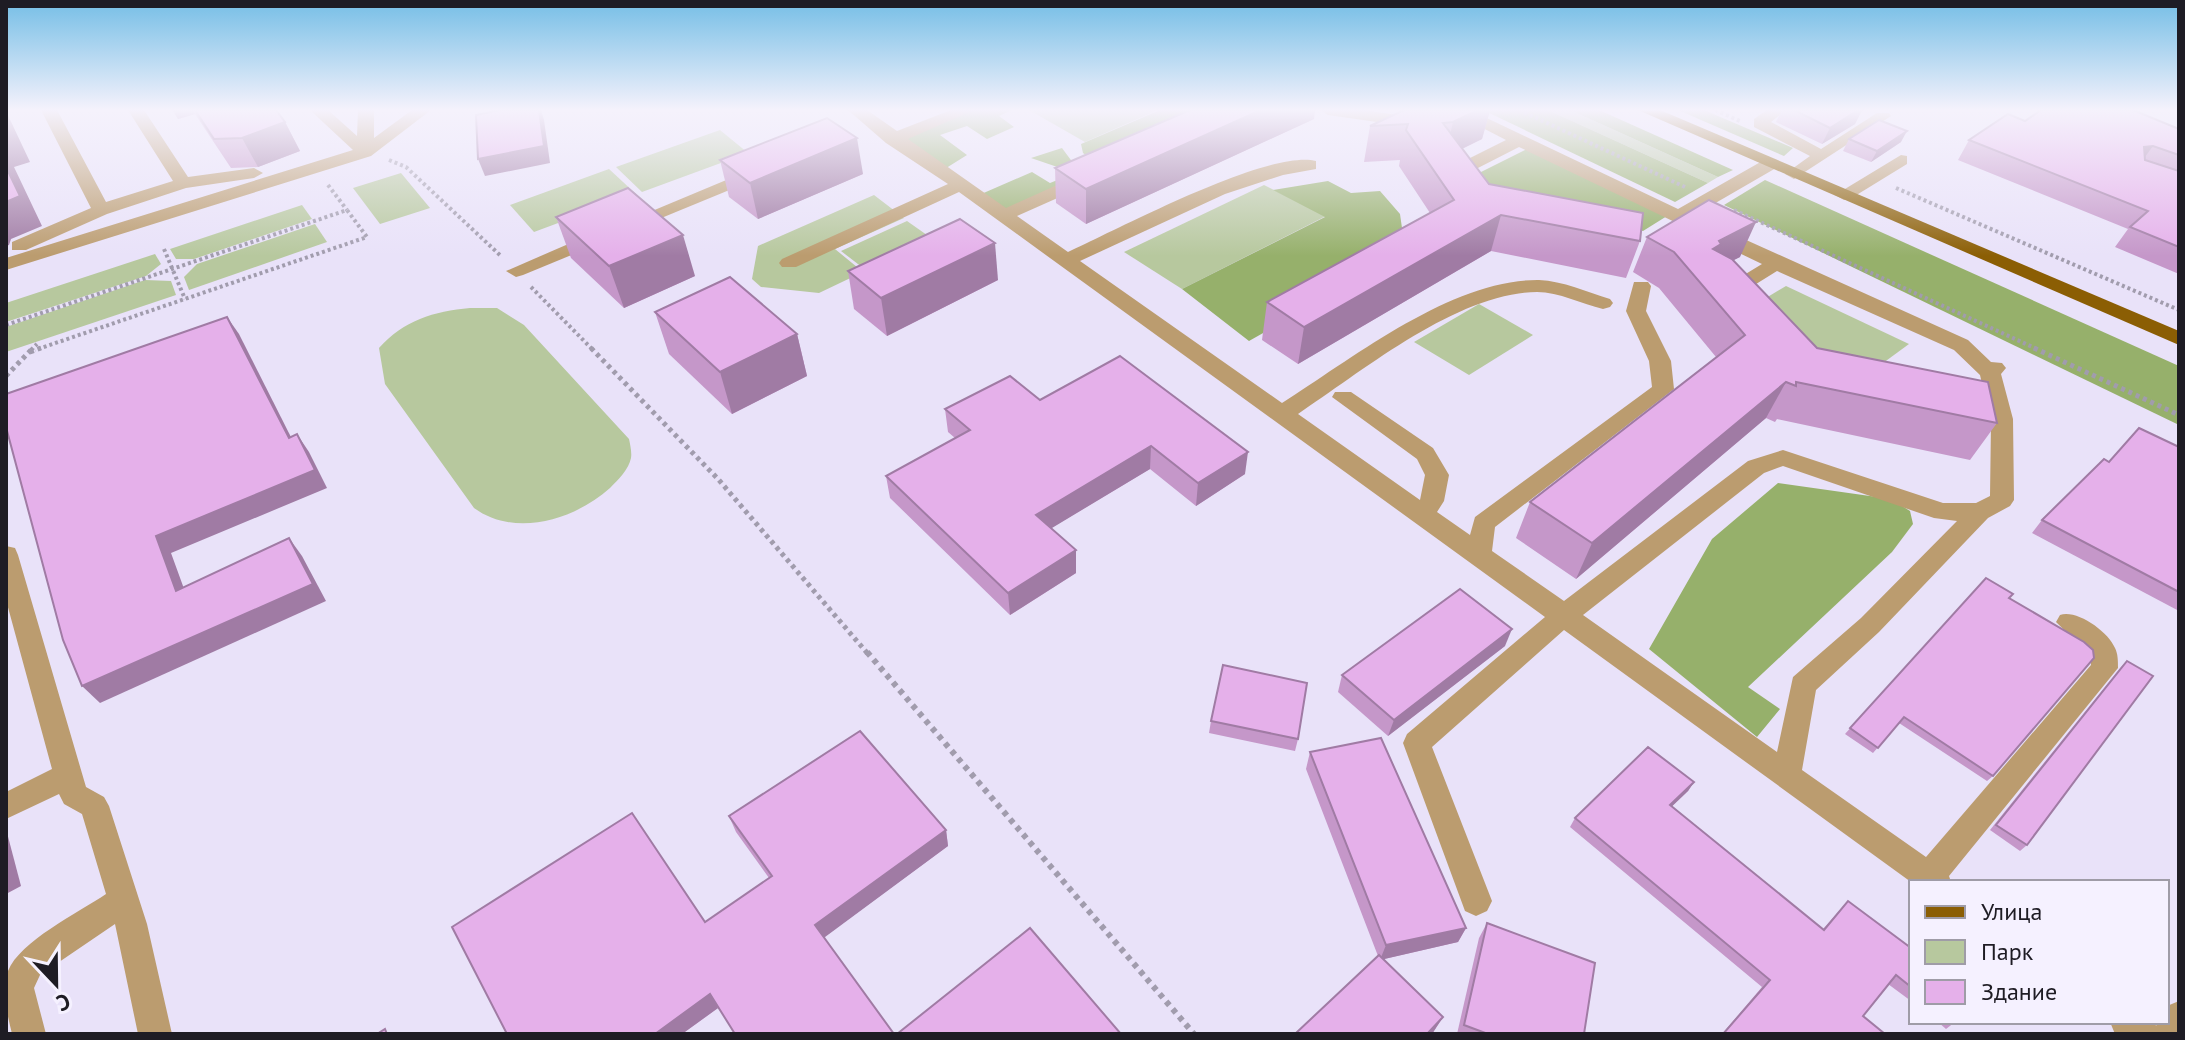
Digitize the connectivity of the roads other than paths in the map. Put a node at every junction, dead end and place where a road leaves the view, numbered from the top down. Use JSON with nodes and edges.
{"nodes":[{"id":1,"x":74,"y":159,"type":"edge"},
{"id":2,"x":167,"y":159,"type":"edge"},
{"id":3,"x":301,"y":159,"type":"edge"},
{"id":4,"x":344,"y":159,"type":"edge"},
{"id":5,"x":919,"y":159,"type":"edge"},
{"id":6,"x":1483,"y":159,"type":"edge"},
{"id":7,"x":1558,"y":159,"type":"edge"},
{"id":8,"x":1757,"y":159,"type":"edge"},
{"id":9,"x":1818,"y":159,"type":"edge"},
{"id":10,"x":1901,"y":160,"type":"dead end"},
{"id":11,"x":1770,"y":164,"type":"junction"},
{"id":12,"x":772,"y":165,"type":"edge"},
{"id":13,"x":1310,"y":165,"type":"dead end"},
{"id":14,"x":1099,"y":173,"type":"edge"},
{"id":15,"x":1794,"y":174,"type":"junction"},
{"id":16,"x":183,"y":183,"type":"junction"},
{"id":17,"x":958,"y":186,"type":"junction"},
{"id":18,"x":1844,"y":195,"type":"junction"},
{"id":19,"x":1489,"y":204,"type":"edge"},
{"id":20,"x":101,"y":210,"type":"junction"},
{"id":21,"x":1680,"y":216,"type":"junction"},
{"id":22,"x":1001,"y":217,"type":"junction"},
{"id":23,"x":6,"y":252,"type":"edge"},
{"id":24,"x":1064,"y":261,"type":"junction"},
{"id":25,"x":789,"y":263,"type":"dead end"},
{"id":26,"x":1776,"y":263,"type":"junction"},
{"id":27,"x":6,"y":264,"type":"edge"},
{"id":28,"x":516,"y":271,"type":"road end"},
{"id":29,"x":1641,"y":286,"type":"edge"},
{"id":30,"x":1603,"y":303,"type":"dead end"},
{"id":31,"x":1747,"y":315,"type":"edge"},
{"id":32,"x":2179,"y":339,"type":"edge"},
{"id":33,"x":1343,"y":397,"type":"dead end"},
{"id":34,"x":1973,"y":411,"type":"edge"},
{"id":35,"x":1280,"y":415,"type":"junction"},
{"id":36,"x":2002,"y":419,"type":"junction"},
{"id":37,"x":1980,"y":512,"type":"junction"},
{"id":38,"x":1421,"y":515,"type":"junction"},
{"id":39,"x":6,"y":555,"type":"edge"},
{"id":40,"x":1479,"y":556,"type":"junction"},
{"id":41,"x":1563,"y":616,"type":"junction"},
{"id":42,"x":2069,"y":622,"type":"dead end"},
{"id":43,"x":1787,"y":773,"type":"junction"},
{"id":44,"x":69,"y":775,"type":"junction"},
{"id":45,"x":6,"y":806,"type":"edge"},
{"id":46,"x":1933,"y":880,"type":"edge"},
{"id":47,"x":124,"y":900,"type":"junction"},
{"id":48,"x":1476,"y":901,"type":"dead end"},
{"id":49,"x":2179,"y":1018,"type":"edge"},
{"id":50,"x":29,"y":1034,"type":"edge"},
{"id":51,"x":155,"y":1034,"type":"edge"},
{"id":52,"x":2170,"y":1034,"type":"edge"}],
"edges":[{"from":1,"to":20,"type":"street"},
{"from":2,"to":16,"type":"street"},
{"from":3,"to":16,"type":"street"},
{"from":4,"to":27,"type":"street"},
{"from":5,"to":17,"type":"street"},
{"from":6,"to":19,"type":"street"},
{"from":7,"to":21,"type":"street"},
{"from":8,"to":11,"type":"main road"},
{"from":9,"to":15,"type":"street"},
{"from":10,"to":18,"type":"street"},
{"from":11,"to":15,"type":"main road"},
{"from":11,"to":21,"type":"street"},
{"from":12,"to":28,"type":"street"},
{"from":13,"to":24,"type":"street"},
{"from":14,"to":22,"type":"street"},
{"from":15,"to":18,"type":"main road"},
{"from":16,"to":20,"type":"street"},
{"from":17,"to":22,"type":"street"},
{"from":17,"to":25,"type":"street"},
{"from":18,"to":32,"type":"main road"},
{"from":20,"to":23,"type":"street"},
{"from":21,"to":26,"type":"street"},
{"from":22,"to":24,"type":"street"},
{"from":24,"to":35,"type":"street"},
{"from":26,"to":31,"type":"street"},
{"from":26,"to":36,"type":"street"},
{"from":29,"to":40,"type":"street"},
{"from":30,"to":35,"type":"street"},
{"from":33,"to":38,"type":"street"},
{"from":34,"to":36,"type":"street"},
{"from":35,"to":38,"type":"street"},
{"from":36,"to":37,"type":"street"},
{"from":37,"to":41,"type":"street"},
{"from":37,"to":43,"type":"street"},
{"from":38,"to":40,"type":"street"},
{"from":39,"to":44,"type":"street"},
{"from":40,"to":41,"type":"street"},
{"from":41,"to":43,"type":"street"},
{"from":41,"to":48,"type":"street"},
{"from":42,"to":46,"type":"street"},
{"from":43,"to":46,"type":"street"},
{"from":44,"to":45,"type":"street"},
{"from":44,"to":47,"type":"street"},
{"from":47,"to":50,"type":"street"},
{"from":47,"to":51,"type":"street"},
{"from":49,"to":52,"type":"street"}]}
